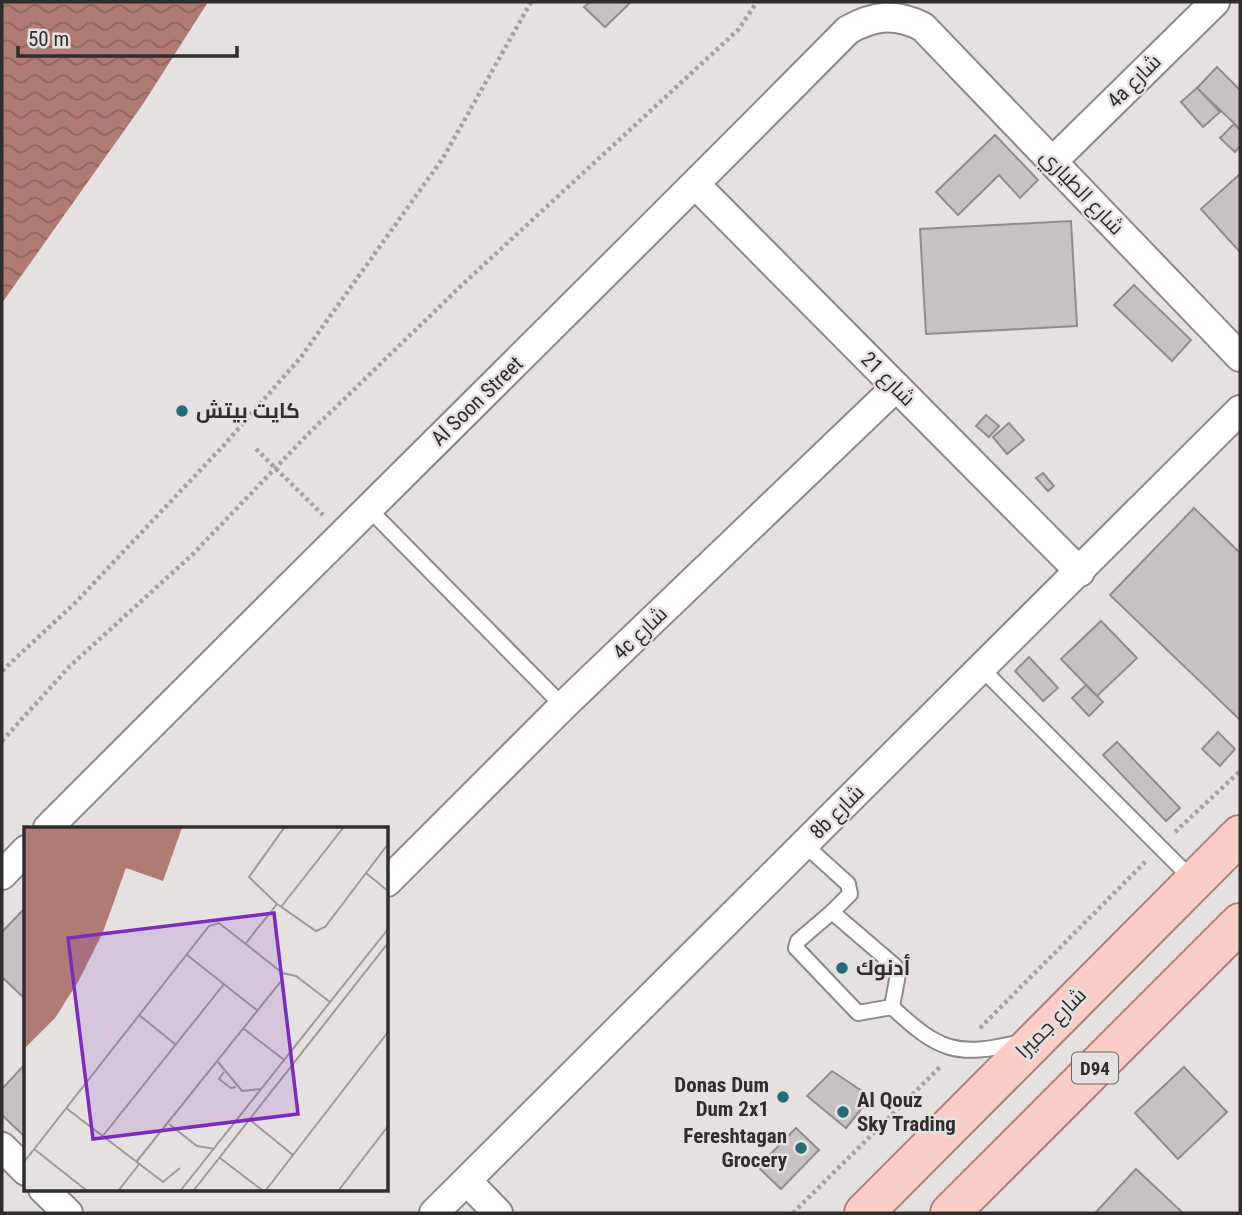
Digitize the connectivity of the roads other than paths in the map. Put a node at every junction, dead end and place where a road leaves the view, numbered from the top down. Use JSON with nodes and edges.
{"nodes":[{"id":1,"x":1215,"y":2,"type":"edge"},
{"id":2,"x":923,"y":27,"type":"joint"},
{"id":3,"x":1053,"y":161,"type":"junction"},
{"id":4,"x":697,"y":186,"type":"junction"},
{"id":5,"x":1240,"y":357,"type":"edge"},
{"id":6,"x":896,"y":387,"type":"junction"},
{"id":7,"x":1240,"y":410,"type":"edge"},
{"id":8,"x":368,"y":508,"type":"junction"},
{"id":9,"x":1080,"y":572,"type":"junction"},
{"id":10,"x":981,"y":668,"type":"junction"},
{"id":11,"x":563,"y":706,"type":"junction"},
{"id":12,"x":49,"y":827,"type":"edge"},
{"id":13,"x":1240,"y":835,"type":"edge"},
{"id":14,"x":804,"y":845,"type":"junction"},
{"id":15,"x":24,"y":852,"type":"edge"},
{"id":16,"x":2,"y":875,"type":"edge"},
{"id":17,"x":1194,"y":880,"type":"junction"},
{"id":18,"x":388,"y":881,"type":"edge"},
{"id":19,"x":832,"y":912,"type":"junction"},
{"id":20,"x":1240,"y":923,"type":"edge"},
{"id":21,"x":892,"y":1007,"type":"junction"},
{"id":22,"x":1041,"y":1033,"type":"junction"},
{"id":23,"x":2,"y":1147,"type":"edge"},
{"id":24,"x":24,"y":1169,"type":"edge"},
{"id":25,"x":467,"y":1181,"type":"junction"},
{"id":26,"x":434,"y":1213,"type":"edge"},
{"id":27,"x":498,"y":1213,"type":"edge"},
{"id":28,"x":864,"y":1213,"type":"edge"},
{"id":29,"x":950,"y":1213,"type":"edge"}],
"edges":[{"from":1,"to":3,"type":"street","name":"4a شارع"},
{"from":2,"to":3,"type":"street","name":"شارع الطياري"},
{"from":2,"to":4,"type":"street","name":"Al Soon Street"},
{"from":3,"to":5,"type":"street","name":"شارع الطياري"},
{"from":4,"to":6,"type":"street","name":"شارع 21"},
{"from":4,"to":8,"type":"street","name":"Al Soon Street"},
{"from":6,"to":9,"type":"street","name":"شارع 21"},
{"from":6,"to":11,"type":"street","name":"4c شارع"},
{"from":7,"to":9,"type":"street","name":"8b شارع"},
{"from":8,"to":11,"type":"lane"},
{"from":8,"to":12,"type":"street","name":"Al Soon Street"},
{"from":9,"to":10,"type":"street","name":"8b شارع"},
{"from":10,"to":14,"type":"street","name":"8b شارع"},
{"from":10,"to":17,"type":"lane"},
{"from":11,"to":18,"type":"street","name":"4c شارع"},
{"from":13,"to":17,"type":"main road","name":"شارع جميرا"},
{"from":14,"to":19,"type":"lane"},
{"from":14,"to":25,"type":"street","name":"8b شارع"},
{"from":15,"to":16,"type":"street"},
{"from":17,"to":22,"type":"main road","name":"شارع جميرا"},
{"from":19,"to":21,"type":"lane"},
{"from":19,"to":21,"type":"lane"},
{"from":20,"to":29,"type":"main road","number":"D94"},
{"from":21,"to":22,"type":"lane"},
{"from":22,"to":28,"type":"main road","name":"شارع جميرا"},
{"from":23,"to":24,"type":"street"},
{"from":25,"to":26,"type":"street","name":"8b شارع"},
{"from":25,"to":27,"type":"street"}]}
